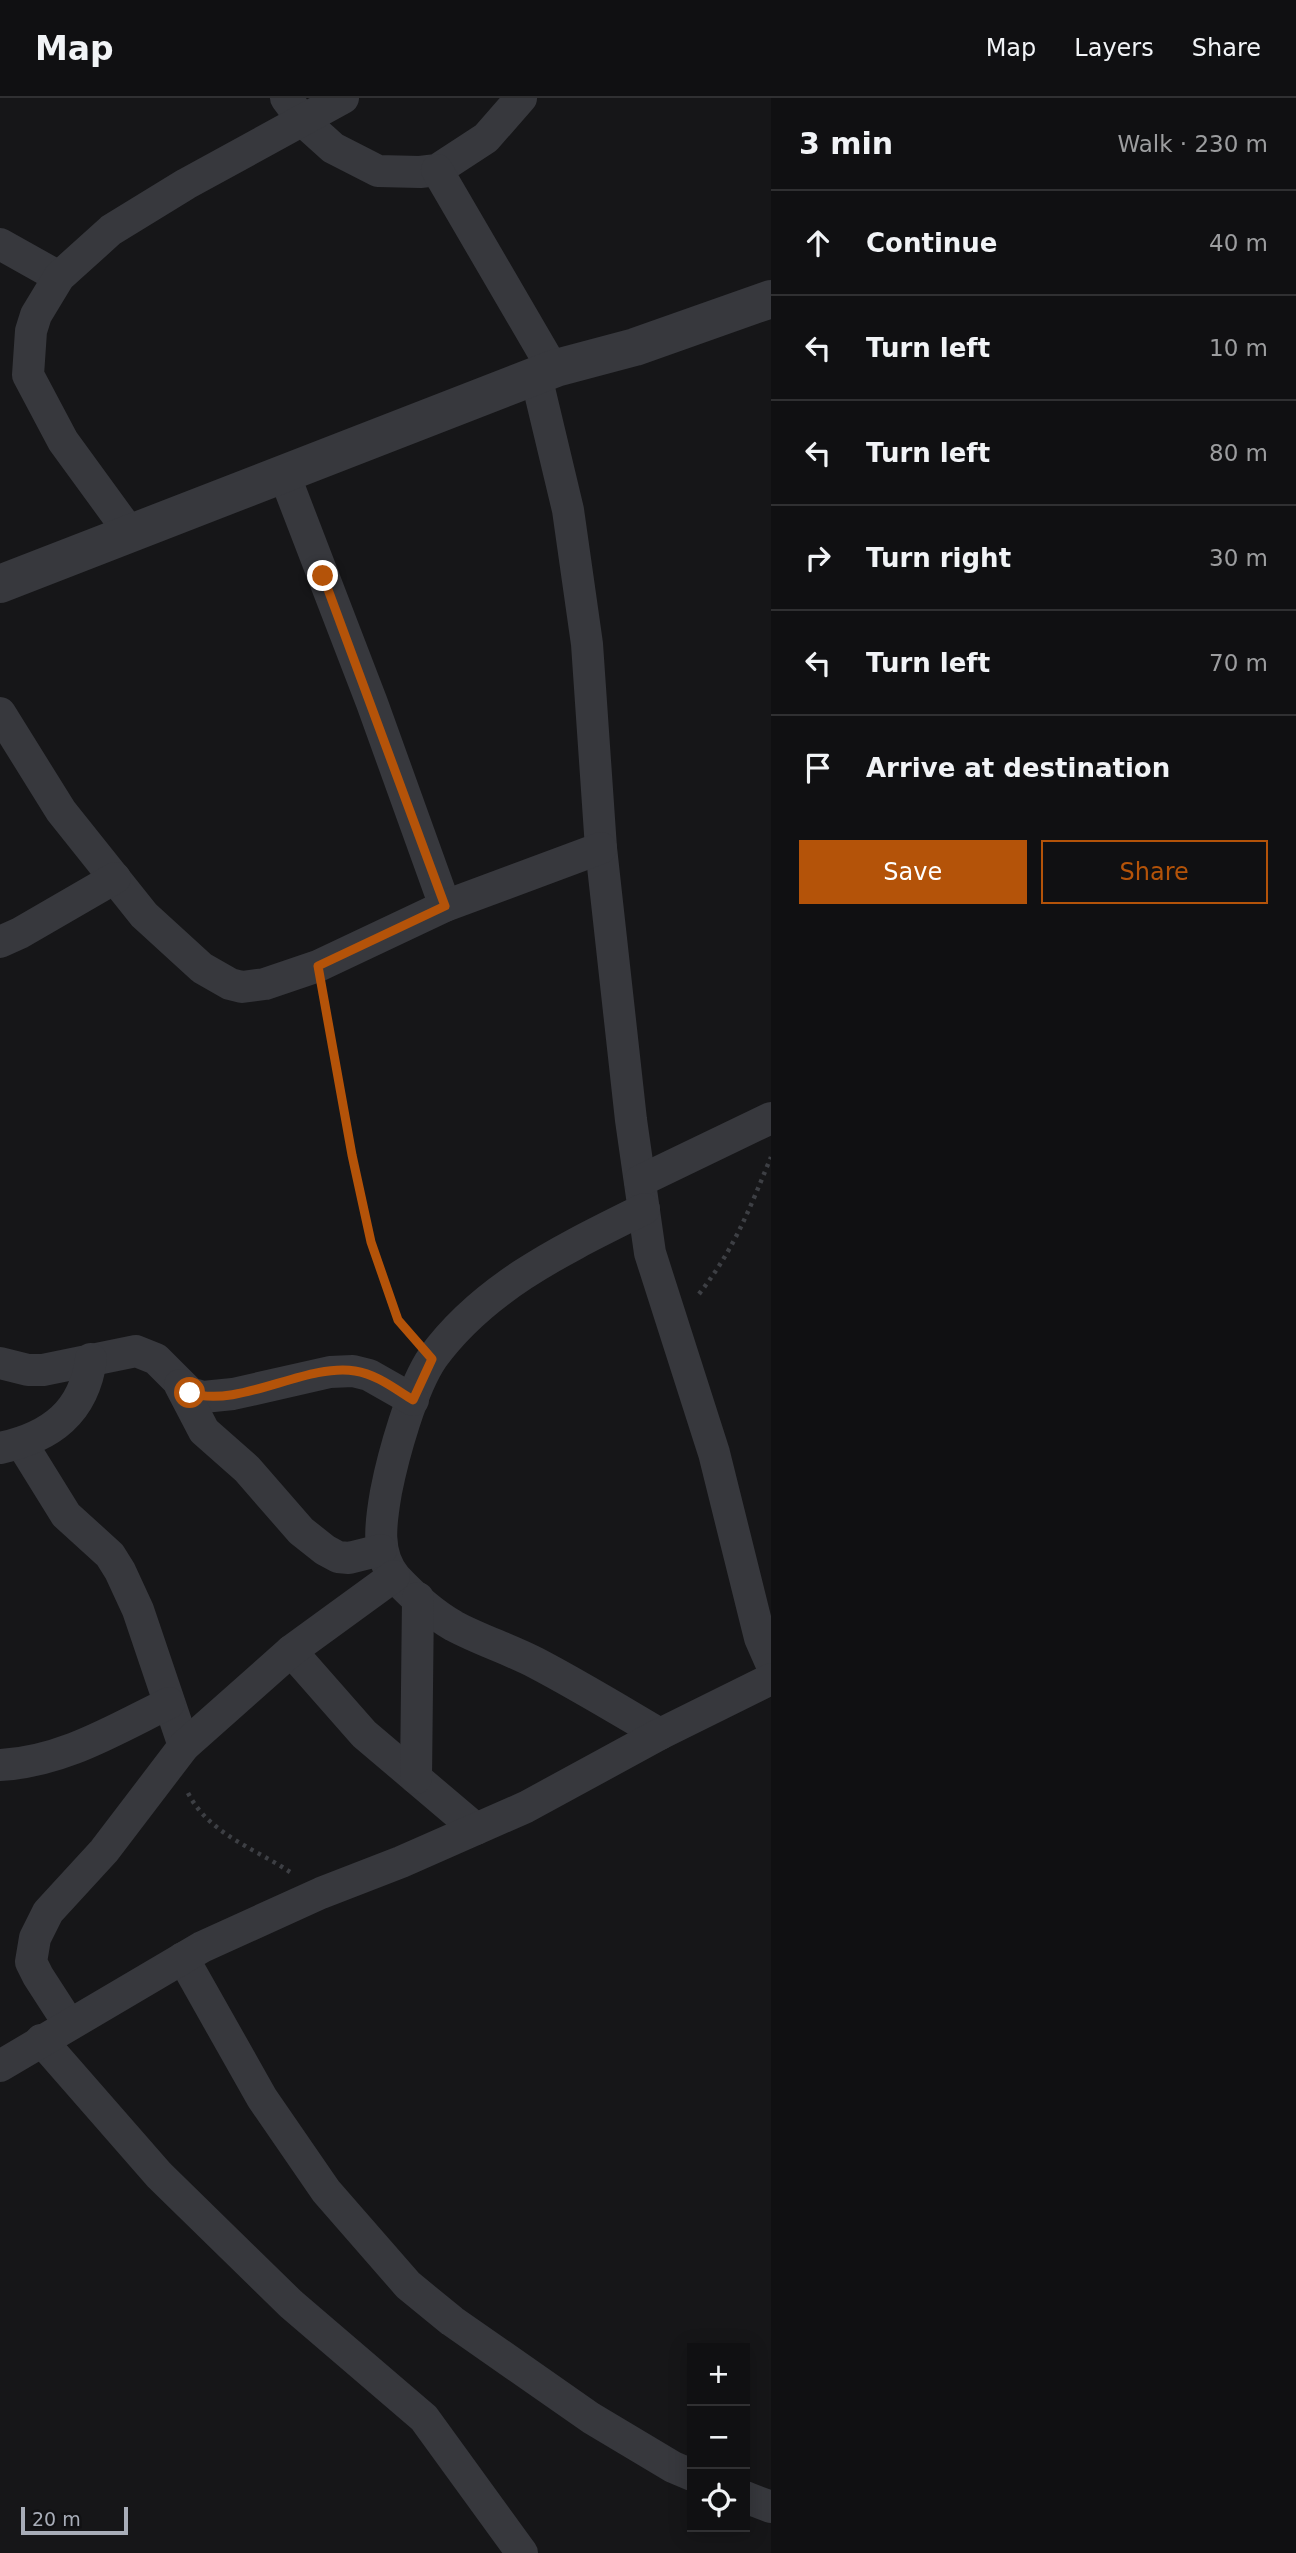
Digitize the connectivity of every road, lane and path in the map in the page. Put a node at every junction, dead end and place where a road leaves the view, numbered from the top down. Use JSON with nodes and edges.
{"nodes":[{"id":1,"x":343,"y":98,"type":"edge"},
{"id":2,"x":521,"y":98,"type":"edge"},
{"id":3,"x":295,"y":110,"type":"edge"},
{"id":4,"x":437,"y":170,"type":"junction"},
{"id":5,"x":0,"y":244,"type":"edge"},
{"id":6,"x":59,"y":276,"type":"junction"},
{"id":7,"x":771,"y":299,"type":"edge"},
{"id":8,"x":545,"y":373,"type":"junction"},
{"id":9,"x":284,"y":474,"type":"junction"},
{"id":10,"x":130,"y":533,"type":"junction"},
{"id":11,"x":0,"y":584,"type":"edge"},
{"id":12,"x":0,"y":713,"type":"edge"},
{"id":13,"x":601,"y":848,"type":"junction"},
{"id":14,"x":115,"y":878,"type":"junction"},
{"id":15,"x":445,"y":906,"type":"junction"},
{"id":16,"x":0,"y":942,"type":"edge"},
{"id":17,"x":318,"y":966,"type":"junction"},
{"id":18,"x":767,"y":1123,"type":"edge"},
{"id":19,"x":771,"y":1156,"type":"edge"},
{"id":20,"x":642,"y":1195,"type":"junction"},
{"id":21,"x":673,"y":1326,"type":"junction"},
{"id":22,"x":91,"y":1359,"type":"junction"},
{"id":23,"x":432,"y":1359,"type":"junction"},
{"id":24,"x":0,"y":1363,"type":"edge"},
{"id":25,"x":180,"y":1385,"type":"junction"},
{"id":26,"x":413,"y":1400,"type":"junction"},
{"id":27,"x":11,"y":1446,"type":"edge"},
{"id":28,"x":388,"y":1563,"type":"junction"},
{"id":29,"x":418,"y":1598,"type":"junction"},
{"id":30,"x":291,"y":1651,"type":"junction"},
{"id":31,"x":771,"y":1663,"type":"edge"},
{"id":32,"x":771,"y":1679,"type":"edge"},
{"id":33,"x":169,"y":1703,"type":"junction"},
{"id":34,"x":660,"y":1734,"type":"junction"},
{"id":35,"x":177,"y":1754,"type":"junction"},
{"id":36,"x":0,"y":1765,"type":"edge"},
{"id":37,"x":416,"y":1778,"type":"junction"},
{"id":38,"x":476,"y":1829,"type":"junction"},
{"id":39,"x":321,"y":1893,"type":"junction"},
{"id":40,"x":183,"y":1958,"type":"junction"},
{"id":41,"x":69,"y":2024,"type":"junction"},
{"id":42,"x":41,"y":2040,"type":"junction"},
{"id":43,"x":0,"y":2066,"type":"edge"},
{"id":44,"x":687,"y":2473,"type":"edge"},
{"id":45,"x":750,"y":2499,"type":"edge"},
{"id":46,"x":771,"y":2507,"type":"edge"},
{"id":47,"x":522,"y":2553,"type":"edge"}],
"edges":[{"from":1,"to":3,"type":"street"},
{"from":2,"to":4,"type":"street"},
{"from":3,"to":4,"type":"street"},
{"from":3,"to":6,"type":"street"},
{"from":4,"to":8,"type":"street"},
{"from":5,"to":6,"type":"street"},
{"from":6,"to":10,"type":"street"},
{"from":7,"to":8,"type":"street"},
{"from":8,"to":9,"type":"street"},
{"from":8,"to":13,"type":"street"},
{"from":9,"to":10,"type":"street"},
{"from":9,"to":15,"type":"street"},
{"from":10,"to":11,"type":"street"},
{"from":12,"to":14,"type":"street"},
{"from":13,"to":15,"type":"street"},
{"from":13,"to":20,"type":"street"},
{"from":14,"to":16,"type":"street"},
{"from":14,"to":17,"type":"street"},
{"from":15,"to":17,"type":"street"},
{"from":17,"to":23,"type":"path"},
{"from":18,"to":20,"type":"street"},
{"from":19,"to":21,"type":"path"},
{"from":20,"to":21,"type":"street"},
{"from":20,"to":23,"type":"street"},
{"from":21,"to":31,"type":"street"},
{"from":22,"to":24,"type":"street"},
{"from":22,"to":25,"type":"street"},
{"from":22,"to":27,"type":"street"},
{"from":23,"to":26,"type":"street"},
{"from":25,"to":26,"type":"street"},
{"from":25,"to":28,"type":"street"},
{"from":26,"to":28,"type":"street"},
{"from":27,"to":33,"type":"street"},
{"from":28,"to":29,"type":"street"},
{"from":28,"to":30,"type":"street"},
{"from":29,"to":34,"type":"street"},
{"from":29,"to":37,"type":"street"},
{"from":30,"to":35,"type":"street"},
{"from":30,"to":37,"type":"street"},
{"from":32,"to":34,"type":"street"},
{"from":33,"to":35,"type":"street"},
{"from":33,"to":36,"type":"street"},
{"from":34,"to":38,"type":"street"},
{"from":35,"to":39,"type":"path"},
{"from":35,"to":41,"type":"street"},
{"from":37,"to":38,"type":"street"},
{"from":38,"to":39,"type":"street"},
{"from":39,"to":40,"type":"street"},
{"from":40,"to":41,"type":"street"},
{"from":40,"to":44,"type":"street"},
{"from":41,"to":42,"type":"street"},
{"from":42,"to":43,"type":"street"},
{"from":42,"to":47,"type":"street"},
{"from":45,"to":46,"type":"street"}]}
